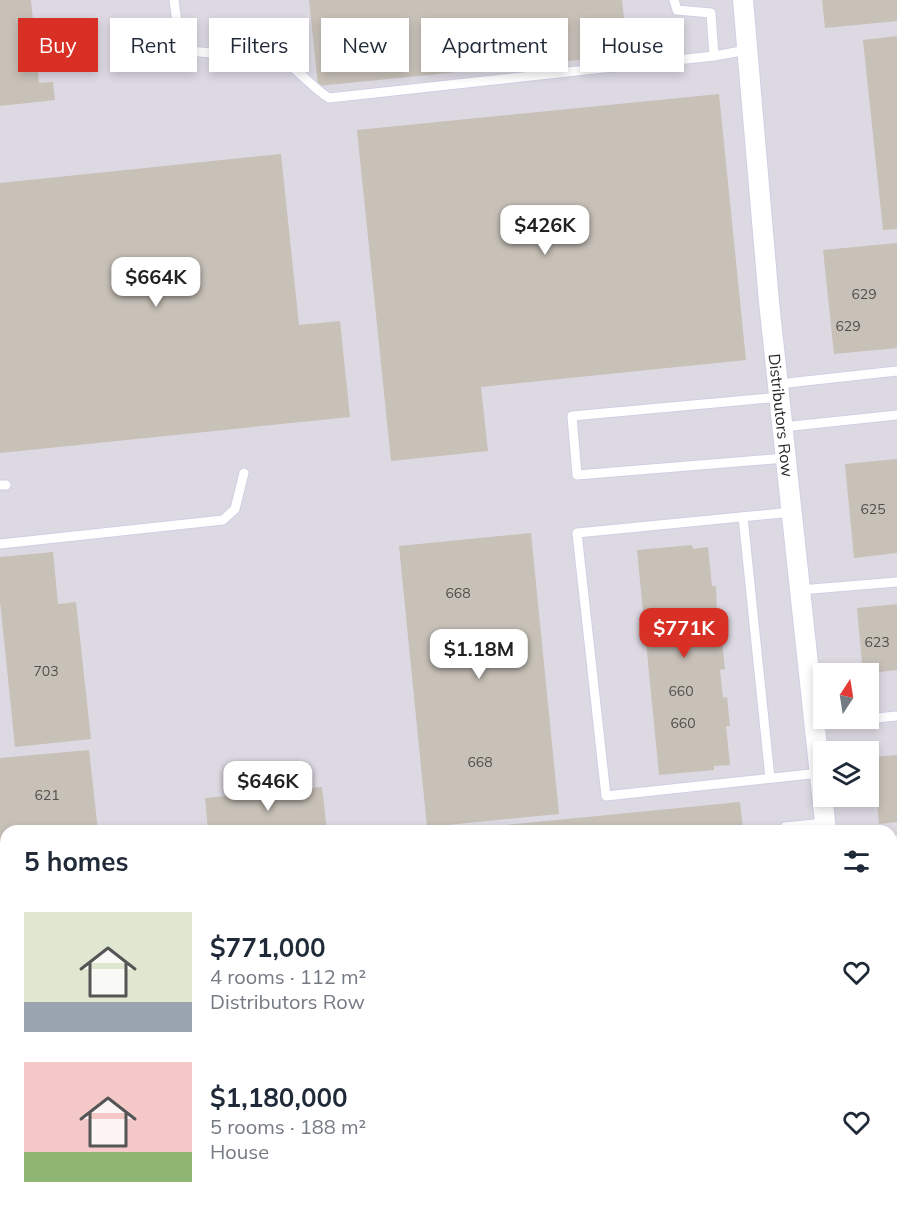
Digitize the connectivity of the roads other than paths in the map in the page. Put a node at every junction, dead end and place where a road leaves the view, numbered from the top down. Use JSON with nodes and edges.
{"nodes":[{"id":1,"x":174,"y":0,"type":"edge"},
{"id":2,"x":674,"y":0,"type":"edge"},
{"id":3,"x":743,"y":0,"type":"edge"},
{"id":4,"x":747,"y":50,"type":"junction"},
{"id":5,"x":714,"y":56,"type":"junction"},
{"id":6,"x":897,"y":371,"type":"edge"},
{"id":7,"x":779,"y":391,"type":"junction"},
{"id":8,"x":897,"y":415,"type":"edge"},
{"id":9,"x":783,"y":427,"type":"junction"},
{"id":10,"x":786,"y":458,"type":"junction"},
{"id":11,"x":244,"y":473,"type":"dead end"},
{"id":12,"x":792,"y":512,"type":"junction"},
{"id":13,"x":743,"y":517,"type":"junction"},
{"id":14,"x":0,"y":544,"type":"edge"},
{"id":15,"x":897,"y":582,"type":"edge"},
{"id":16,"x":800,"y":590,"type":"junction"},
{"id":17,"x":813,"y":706,"type":"edge"},
{"id":18,"x":897,"y":717,"type":"edge"},
{"id":19,"x":879,"y":719,"type":"edge"},
{"id":20,"x":813,"y":774,"type":"edge"},
{"id":21,"x":770,"y":778,"type":"junction"},
{"id":22,"x":824,"y":807,"type":"edge"},
{"id":23,"x":826,"y":825,"type":"edge"}],
"edges":[{"from":1,"to":5,"type":"lane"},
{"from":2,"to":5,"type":"lane"},
{"from":3,"to":4,"type":"street","name":"Distributors Row"},
{"from":4,"to":5,"type":"lane"},
{"from":4,"to":7,"type":"street","name":"Distributors Row"},
{"from":6,"to":7,"type":"lane"},
{"from":7,"to":9,"type":"street","name":"Distributors Row"},
{"from":7,"to":10,"type":"lane"},
{"from":8,"to":9,"type":"lane"},
{"from":9,"to":10,"type":"street","name":"Distributors Row"},
{"from":10,"to":12,"type":"street","name":"Distributors Row"},
{"from":11,"to":14,"type":"lane"},
{"from":12,"to":13,"type":"lane"},
{"from":12,"to":16,"type":"street","name":"Distributors Row"},
{"from":13,"to":21,"type":"lane"},
{"from":13,"to":21,"type":"lane"},
{"from":15,"to":16,"type":"lane"},
{"from":16,"to":17,"type":"street","name":"Distributors Row"},
{"from":18,"to":19,"type":"lane"},
{"from":20,"to":21,"type":"lane"},
{"from":22,"to":23,"type":"street","name":"Distributors Row"}]}
